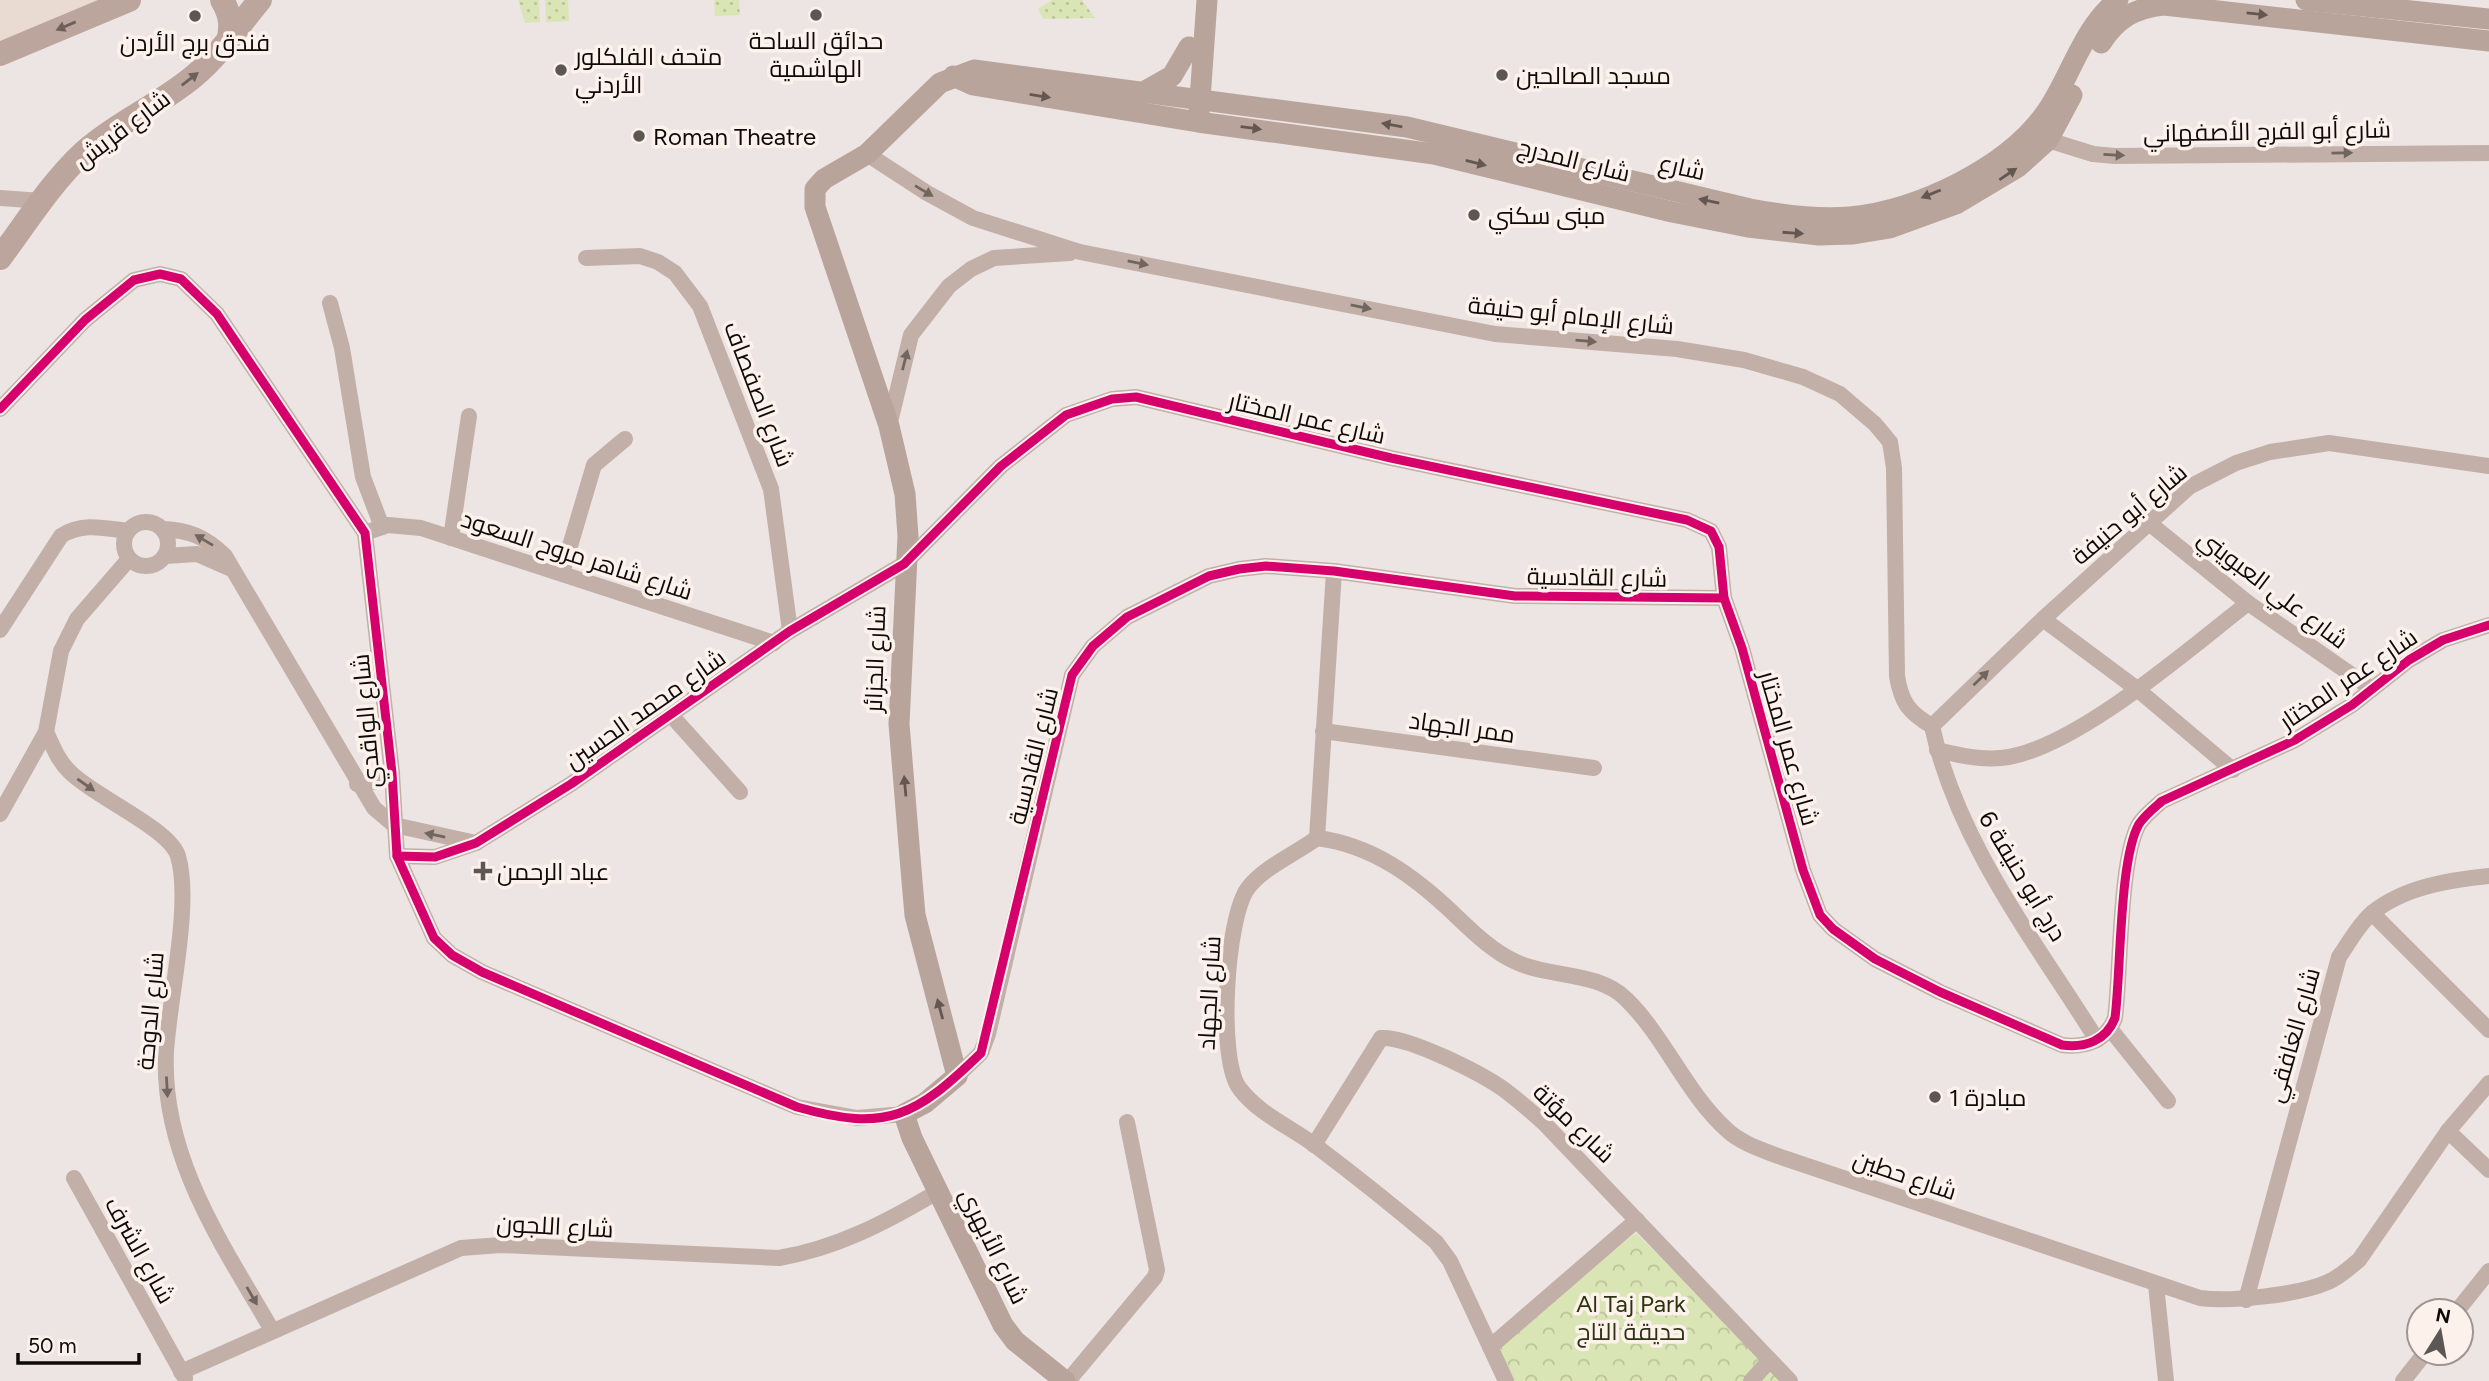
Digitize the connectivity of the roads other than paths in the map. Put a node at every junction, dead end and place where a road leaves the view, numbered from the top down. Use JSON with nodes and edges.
{"nodes":[{"id":1,"x":129,"y":0,"type":"edge"},
{"id":2,"x":222,"y":0,"type":"edge"},
{"id":3,"x":260,"y":0,"type":"edge"},
{"id":4,"x":1194,"y":0,"type":"edge"},
{"id":5,"x":1207,"y":0,"type":"edge"},
{"id":6,"x":2306,"y":0,"type":"edge"},
{"id":7,"x":2120,"y":6,"type":"edge"},
{"id":8,"x":2489,"y":19,"type":"edge"},
{"id":9,"x":2489,"y":41,"type":"edge"},
{"id":10,"x":228,"y":42,"type":"junction"},
{"id":11,"x":1189,"y":47,"type":"junction"},
{"id":12,"x":0,"y":54,"type":"edge"},
{"id":13,"x":953,"y":76,"type":"junction"},
{"id":14,"x":1142,"y":93,"type":"junction"},
{"id":15,"x":1192,"y":110,"type":"junction"},
{"id":16,"x":2039,"y":136,"type":"junction"},
{"id":17,"x":2489,"y":153,"type":"edge"},
{"id":18,"x":867,"y":154,"type":"junction"},
{"id":19,"x":0,"y":198,"type":"edge"},
{"id":20,"x":42,"y":201,"type":"junction"},
{"id":21,"x":1080,"y":252,"type":"junction"},
{"id":22,"x":0,"y":258,"type":"edge"},
{"id":23,"x":586,"y":258,"type":"dead end"},
{"id":24,"x":330,"y":303,"type":"dead end"},
{"id":25,"x":0,"y":409,"type":"edge"},
{"id":26,"x":469,"y":416,"type":"dead end"},
{"id":27,"x":889,"y":426,"type":"junction"},
{"id":28,"x":625,"y":439,"type":"dead end"},
{"id":29,"x":2489,"y":466,"type":"edge"},
{"id":30,"x":2149,"y":523,"type":"junction"},
{"id":31,"x":382,"y":527,"type":"junction"},
{"id":32,"x":163,"y":528,"type":"junction"},
{"id":33,"x":128,"y":531,"type":"junction"},
{"id":34,"x":365,"y":533,"type":"junction"},
{"id":35,"x":451,"y":538,"type":"junction"},
{"id":36,"x":165,"y":556,"type":"junction"},
{"id":37,"x":129,"y":559,"type":"junction"},
{"id":38,"x":904,"y":564,"type":"junction"},
{"id":39,"x":234,"y":571,"type":"junction"},
{"id":40,"x":1334,"y":571,"type":"junction"},
{"id":41,"x":562,"y":573,"type":"junction"},
{"id":42,"x":1724,"y":598,"type":"junction"},
{"id":43,"x":2248,"y":603,"type":"junction"},
{"id":44,"x":2043,"y":619,"type":"junction"},
{"id":45,"x":2489,"y":625,"type":"edge"},
{"id":46,"x":0,"y":630,"type":"edge"},
{"id":47,"x":790,"y":631,"type":"junction"},
{"id":48,"x":774,"y":643,"type":"junction"},
{"id":49,"x":2137,"y":689,"type":"junction"},
{"id":50,"x":2372,"y":689,"type":"junction"},
{"id":51,"x":671,"y":715,"type":"junction"},
{"id":52,"x":1932,"y":726,"type":"junction"},
{"id":53,"x":1323,"y":731,"type":"junction"},
{"id":54,"x":46,"y":732,"type":"junction"},
{"id":55,"x":1937,"y":750,"type":"junction"},
{"id":56,"x":1594,"y":768,"type":"dead end"},
{"id":57,"x":2233,"y":770,"type":"junction"},
{"id":58,"x":392,"y":773,"type":"junction"},
{"id":59,"x":357,"y":784,"type":"junction"},
{"id":60,"x":740,"y":792,"type":"dead end"},
{"id":61,"x":0,"y":814,"type":"edge"},
{"id":62,"x":394,"y":825,"type":"junction"},
{"id":63,"x":1317,"y":838,"type":"junction"},
{"id":64,"x":476,"y":844,"type":"junction"},
{"id":65,"x":397,"y":856,"type":"junction"},
{"id":66,"x":2489,"y":876,"type":"edge"},
{"id":67,"x":2372,"y":914,"type":"junction"},
{"id":68,"x":2111,"y":1030,"type":"junction"},
{"id":69,"x":2489,"y":1030,"type":"edge"},
{"id":70,"x":2097,"y":1040,"type":"junction"},
{"id":71,"x":957,"y":1076,"type":"junction"},
{"id":72,"x":2489,"y":1083,"type":"edge"},
{"id":73,"x":2168,"y":1101,"type":"dead end"},
{"id":74,"x":904,"y":1114,"type":"junction"},
{"id":75,"x":1127,"y":1122,"type":"dead end"},
{"id":76,"x":2448,"y":1131,"type":"junction"},
{"id":77,"x":1314,"y":1145,"type":"junction"},
{"id":78,"x":2489,"y":1170,"type":"edge"},
{"id":79,"x":74,"y":1178,"type":"dead end"},
{"id":80,"x":937,"y":1192,"type":"junction"},
{"id":81,"x":1637,"y":1220,"type":"junction"},
{"id":82,"x":2489,"y":1270,"type":"edge"},
{"id":83,"x":2156,"y":1285,"type":"junction"},
{"id":84,"x":2468,"y":1297,"type":"edge"},
{"id":85,"x":2246,"y":1300,"type":"junction"},
{"id":86,"x":272,"y":1330,"type":"junction"},
{"id":87,"x":1490,"y":1347,"type":"junction"},
{"id":88,"x":1770,"y":1360,"type":"junction"},
{"id":89,"x":2414,"y":1367,"type":"edge"},
{"id":90,"x":183,"y":1376,"type":"edge"},
{"id":91,"x":1067,"y":1381,"type":"edge"},
{"id":92,"x":1506,"y":1381,"type":"edge"},
{"id":93,"x":1751,"y":1381,"type":"edge"},
{"id":94,"x":1790,"y":1381,"type":"edge"},
{"id":95,"x":2166,"y":1381,"type":"edge"},
{"id":96,"x":2403,"y":1381,"type":"edge"}],
"edges":[{"from":1,"to":12,"type":"main road","one_way":true},
{"from":2,"to":10,"type":"main road"},
{"from":3,"to":10,"type":"main road","name":"شارع قريش"},
{"from":4,"to":11,"type":"street"},
{"from":5,"to":15,"type":"street"},
{"from":6,"to":8,"type":"street"},
{"from":7,"to":9,"type":"street","one_way":true},
{"from":7,"to":16,"type":"street","name":"شارع المدرج"},
{"from":20,"to":10,"type":"main road","name":"شارع قريش","one_way":true},
{"from":11,"to":14,"type":"street"},
{"from":11,"to":15,"type":"street"},
{"from":13,"to":14,"type":"street","name":"شارع المدرج"},
{"from":13,"to":15,"type":"street","name":"شارع المدرج","one_way":true},
{"from":13,"to":18,"type":"street"},
{"from":14,"to":15,"type":"street","name":"شارع المدرج"},
{"from":15,"to":16,"type":"street","name":"شارع المدرج"},
{"from":16,"to":17,"type":"street","name":"شارع أبو الفرج الأصفهاني","one_way":true},
{"from":18,"to":21,"type":"street","name":"شارع الإمام أبو حنيفة","one_way":true},
{"from":18,"to":27,"type":"street","name":"شارع الجزائر"},
{"from":19,"to":20,"type":"street"},
{"from":20,"to":22,"type":"main road","name":"شارع قريش"},
{"from":27,"to":21,"type":"street","one_way":true},
{"from":21,"to":52,"type":"street","name":"شارع الإمام أبو حنيفة","one_way":true},
{"from":23,"to":47,"type":"street","name":"شارع الصفصاف"},
{"from":24,"to":31,"type":"street"},
{"from":25,"to":34,"type":"street","name":"شارع الواقدي"},
{"from":26,"to":35,"type":"street"},
{"from":27,"to":38,"type":"street","name":"شارع الجزائر"},
{"from":28,"to":41,"type":"street"},
{"from":29,"to":30,"type":"street","name":"شارع أبو حنيفة"},
{"from":30,"to":43,"type":"street","name":"شارع علي العبويني"},
{"from":30,"to":44,"type":"street","name":"شارع أبو حنيفة"},
{"from":31,"to":34,"type":"street","name":"شارع شاهر مروح السعود"},
{"from":31,"to":35,"type":"street","name":"شارع شاهر مروح السعود"},
{"from":32,"to":33,"type":"street"},
{"from":32,"to":36,"type":"street"},
{"from":39,"to":32,"type":"street","one_way":true},
{"from":33,"to":37,"type":"street"},
{"from":33,"to":46,"type":"street"},
{"from":34,"to":58,"type":"street","name":"شارع الواقدي"},
{"from":35,"to":41,"type":"street","name":"شارع شاهر مروح السعود"},
{"from":36,"to":37,"type":"street"},
{"from":36,"to":39,"type":"street"},
{"from":37,"to":54,"type":"street"},
{"from":38,"to":42,"type":"street","name":"شارع عمر المختار"},
{"from":38,"to":47,"type":"street","name":"شارع محمد الحسين"},
{"from":71,"to":38,"type":"street","name":"شارع الجزائر","one_way":true},
{"from":39,"to":59,"type":"street"},
{"from":40,"to":42,"type":"street","name":"شارع القادسية"},
{"from":40,"to":53,"type":"street"},
{"from":40,"to":71,"type":"street","name":"شارع القادسية"},
{"from":41,"to":48,"type":"street","name":"شارع شاهر مروح السعود"},
{"from":42,"to":70,"type":"street","name":"شارع عمر المختار"},
{"from":43,"to":49,"type":"street"},
{"from":43,"to":50,"type":"street","name":"شارع علي العبويني"},
{"from":44,"to":49,"type":"street"},
{"from":52,"to":44,"type":"street","name":"شارع أبو حنيفة","one_way":true},
{"from":45,"to":50,"type":"street","name":"شارع عمر المختار"},
{"from":47,"to":48,"type":"street","name":"شارع محمد الحسين"},
{"from":48,"to":51,"type":"street","name":"شارع محمد الحسين"},
{"from":49,"to":55,"type":"street"},
{"from":49,"to":57,"type":"street"},
{"from":50,"to":57,"type":"street","name":"شارع عمر المختار"},
{"from":51,"to":60,"type":"street"},
{"from":51,"to":64,"type":"street","name":"شارع محمد الحسين"},
{"from":52,"to":55,"type":"street","name":"درج أبو حنيفة 6"},
{"from":53,"to":56,"type":"street","name":"ممر الجهاد"},
{"from":53,"to":63,"type":"street"},
{"from":54,"to":61,"type":"street"},
{"from":54,"to":86,"type":"street","name":"شارع الدوحة","one_way":true},
{"from":55,"to":70,"type":"street","name":"درج أبو حنيفة 6"},
{"from":57,"to":68,"type":"street","name":"شارع عمر المختار"},
{"from":58,"to":59,"type":"street"},
{"from":58,"to":62,"type":"street","name":"شارع الواقدي"},
{"from":59,"to":62,"type":"street"},
{"from":64,"to":62,"type":"street","one_way":true},
{"from":62,"to":65,"type":"street","name":"شارع الواقدي"},
{"from":63,"to":77,"type":"street","name":"شارع الجهاد"},
{"from":63,"to":83,"type":"street","name":"شارع حطين"},
{"from":64,"to":65,"type":"street","name":"شارع محمد الحسين"},
{"from":65,"to":74,"type":"street","name":"شارع الواقدي"},
{"from":66,"to":67,"type":"street","name":"شارع الغافقي"},
{"from":67,"to":69,"type":"street"},
{"from":67,"to":85,"type":"street","name":"شارع الغافقي"},
{"from":68,"to":70,"type":"street","name":"شارع عمر المختار"},
{"from":68,"to":73,"type":"street"},
{"from":71,"to":74,"type":"street","name":"شارع القادسية"},
{"from":72,"to":76,"type":"street","name":"شارع حطين"},
{"from":74,"to":80,"type":"street","name":"شارع الأبهري"},
{"from":75,"to":91,"type":"street"},
{"from":76,"to":78,"type":"street"},
{"from":76,"to":85,"type":"street","name":"شارع حطين"},
{"from":77,"to":81,"type":"street","name":"شارع مؤتة"},
{"from":77,"to":87,"type":"street","name":"شارع الجهاد"},
{"from":79,"to":90,"type":"street","name":"شارع الشرف"},
{"from":80,"to":86,"type":"street","name":"شارع اللجون"},
{"from":80,"to":91,"type":"street","name":"شارع الأبهري"},
{"from":81,"to":87,"type":"street"},
{"from":81,"to":88,"type":"street","name":"شارع مؤتة"},
{"from":82,"to":84,"type":"street"},
{"from":83,"to":85,"type":"street","name":"شارع حطين"},
{"from":83,"to":95,"type":"street"},
{"from":86,"to":90,"type":"street","name":"شارع اللجون"},
{"from":87,"to":92,"type":"street","name":"شارع الجهاد"},
{"from":88,"to":93,"type":"street"},
{"from":88,"to":94,"type":"street","name":"شارع مؤتة"},
{"from":89,"to":96,"type":"street"}]}
